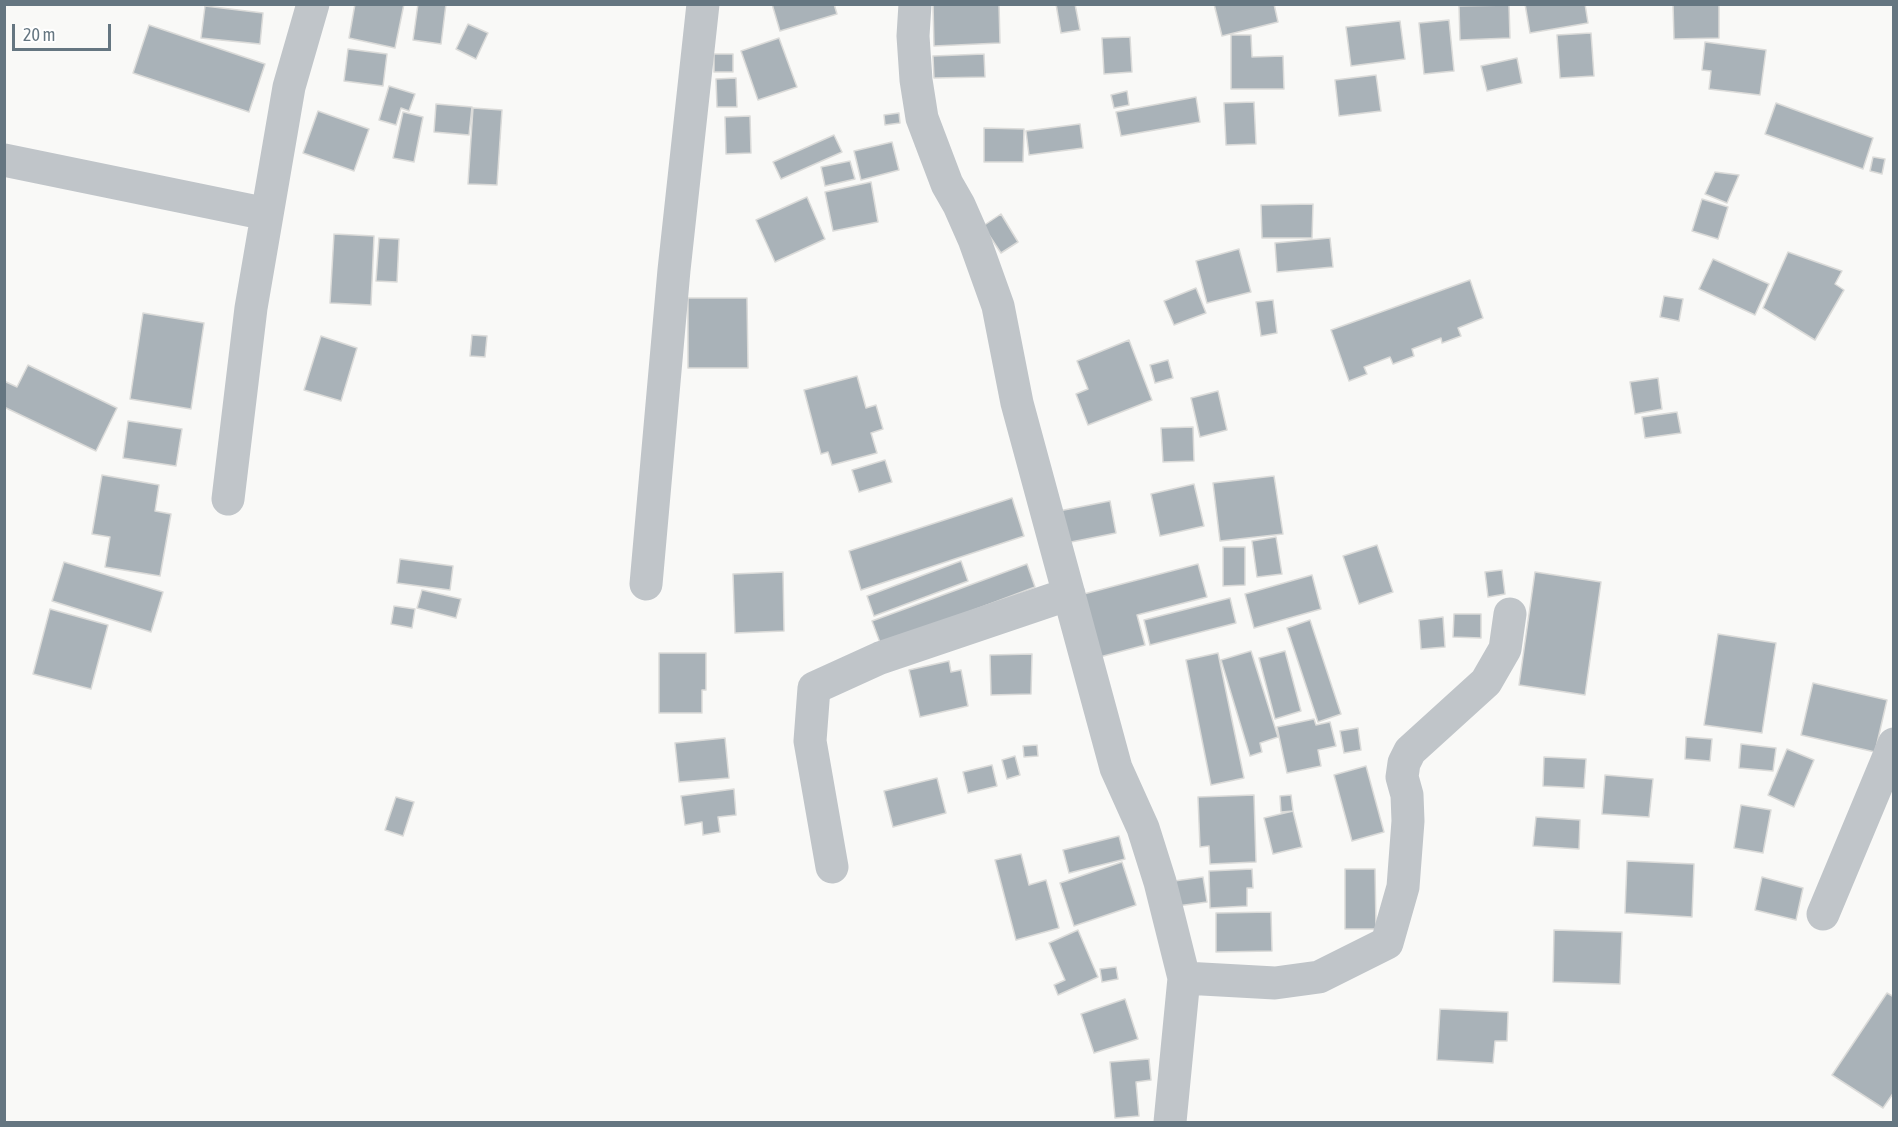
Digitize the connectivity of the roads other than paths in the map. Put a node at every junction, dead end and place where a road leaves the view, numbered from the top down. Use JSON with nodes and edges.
{"nodes":[{"id":1,"x":312,"y":4,"type":"edge"},
{"id":2,"x":703,"y":4,"type":"edge"},
{"id":3,"x":915,"y":4,"type":"edge"},
{"id":4,"x":4,"y":160,"type":"edge"},
{"id":5,"x":267,"y":214,"type":"junction"},
{"id":6,"x":228,"y":499,"type":"dead end"},
{"id":7,"x":646,"y":584,"type":"dead end"},
{"id":8,"x":1069,"y":594,"type":"junction"},
{"id":9,"x":1510,"y":614,"type":"dead end"},
{"id":10,"x":1893,"y":744,"type":"edge"},
{"id":11,"x":832,"y":867,"type":"dead end"},
{"id":12,"x":1822,"y":914,"type":"dead end"},
{"id":13,"x":1184,"y":978,"type":"junction"},
{"id":14,"x":1170,"y":1122,"type":"edge"}],
"edges":[{"from":1,"to":5,"type":"street"},
{"from":2,"to":7,"type":"street"},
{"from":3,"to":8,"type":"street"},
{"from":4,"to":5,"type":"street"},
{"from":5,"to":6,"type":"street"},
{"from":8,"to":11,"type":"street"},
{"from":8,"to":13,"type":"street"},
{"from":9,"to":13,"type":"street"},
{"from":10,"to":12,"type":"street"},
{"from":13,"to":14,"type":"street"}]}
